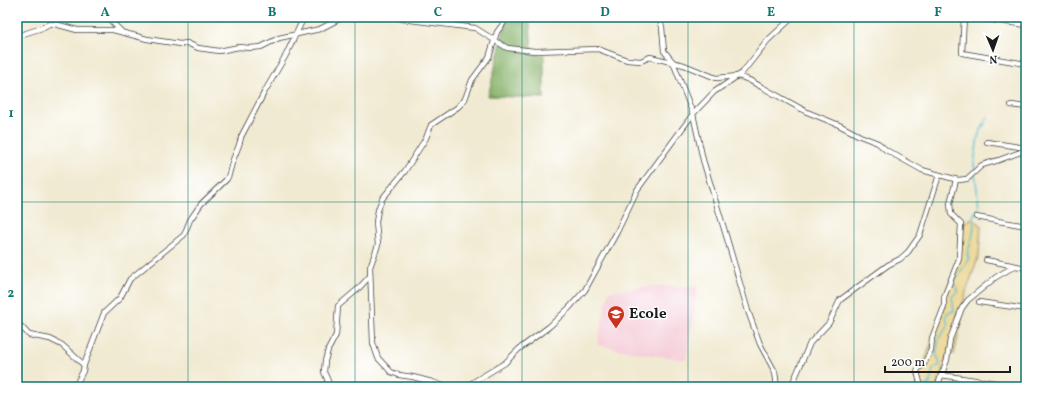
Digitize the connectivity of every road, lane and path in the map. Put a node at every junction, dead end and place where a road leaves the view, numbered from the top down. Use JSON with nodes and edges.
{"nodes":[{"id":1,"x":107,"y":17,"type":"edge"},
{"id":2,"x":304,"y":17,"type":"edge"},
{"id":3,"x":343,"y":17,"type":"edge"},
{"id":4,"x":396,"y":17,"type":"edge"},
{"id":5,"x":508,"y":17,"type":"edge"},
{"id":6,"x":660,"y":17,"type":"edge"},
{"id":7,"x":793,"y":17,"type":"edge"},
{"id":8,"x":964,"y":17,"type":"edge"},
{"id":9,"x":972,"y":17,"type":"edge"},
{"id":10,"x":1002,"y":19,"type":"edge"},
{"id":11,"x":1026,"y":25,"type":"edge"},
{"id":12,"x":122,"y":32,"type":"junction"},
{"id":13,"x":295,"y":34,"type":"junction"},
{"id":14,"x":17,"y":36,"type":"edge"},
{"id":15,"x":494,"y":39,"type":"junction"},
{"id":16,"x":673,"y":62,"type":"junction"},
{"id":17,"x":1026,"y":64,"type":"edge"},
{"id":18,"x":738,"y":76,"type":"junction"},
{"id":19,"x":1011,"y":105,"type":"dead end"},
{"id":20,"x":1026,"y":107,"type":"edge"},
{"id":21,"x":693,"y":114,"type":"junction"},
{"id":22,"x":987,"y":142,"type":"dead end"},
{"id":23,"x":1026,"y":149,"type":"edge"},
{"id":24,"x":939,"y":175,"type":"junction"},
{"id":25,"x":956,"y":180,"type":"junction"},
{"id":26,"x":976,"y":217,"type":"dead end"},
{"id":27,"x":1026,"y":226,"type":"edge"},
{"id":28,"x":986,"y":260,"type":"dead end"},
{"id":29,"x":1015,"y":266,"type":"junction"},
{"id":30,"x":1026,"y":268,"type":"edge"},
{"id":31,"x":370,"y":276,"type":"junction"},
{"id":32,"x":979,"y":302,"type":"dead end"},
{"id":33,"x":1026,"y":309,"type":"edge"},
{"id":34,"x":17,"y":322,"type":"edge"},
{"id":35,"x":84,"y":365,"type":"junction"},
{"id":36,"x":941,"y":375,"type":"junction"},
{"id":37,"x":431,"y":384,"type":"edge"},
{"id":38,"x":75,"y":387,"type":"edge"},
{"id":39,"x":324,"y":387,"type":"edge"},
{"id":40,"x":447,"y":387,"type":"edge"},
{"id":41,"x":465,"y":387,"type":"edge"},
{"id":42,"x":777,"y":387,"type":"edge"},
{"id":43,"x":791,"y":387,"type":"edge"},
{"id":44,"x":918,"y":387,"type":"edge"},
{"id":45,"x":937,"y":387,"type":"edge"},
{"id":46,"x":1023,"y":387,"type":"edge"}],
"edges":[{"from":1,"to":12,"type":"street"},
{"from":2,"to":13,"type":"street"},
{"from":3,"to":13,"type":"street"},
{"from":4,"to":15,"type":"street"},
{"from":5,"to":15,"type":"street"},
{"from":6,"to":16,"type":"street"},
{"from":7,"to":18,"type":"street"},
{"from":8,"to":17,"type":"street"},
{"from":9,"to":10,"type":"street"},
{"from":10,"to":11,"type":"street"},
{"from":12,"to":13,"type":"street"},
{"from":12,"to":14,"type":"street"},
{"from":13,"to":35,"type":"street"},
{"from":15,"to":16,"type":"street"},
{"from":15,"to":31,"type":"street"},
{"from":16,"to":18,"type":"street"},
{"from":16,"to":21,"type":"street"},
{"from":18,"to":21,"type":"street"},
{"from":18,"to":24,"type":"street"},
{"from":19,"to":20,"type":"street"},
{"from":21,"to":41,"type":"street"},
{"from":21,"to":42,"type":"street"},
{"from":22,"to":23,"type":"street"},
{"from":23,"to":25,"type":"street"},
{"from":24,"to":25,"type":"street"},
{"from":24,"to":43,"type":"street"},
{"from":25,"to":44,"type":"street"},
{"from":26,"to":27,"type":"street"},
{"from":28,"to":29,"type":"street"},
{"from":29,"to":30,"type":"street"},
{"from":29,"to":36,"type":"street"},
{"from":31,"to":37,"type":"street"},
{"from":31,"to":39,"type":"street"},
{"from":32,"to":33,"type":"street"},
{"from":34,"to":35,"type":"street"},
{"from":35,"to":38,"type":"street"},
{"from":36,"to":45,"type":"street"},
{"from":36,"to":46,"type":"street"},
{"from":37,"to":40,"type":"street"}]}
